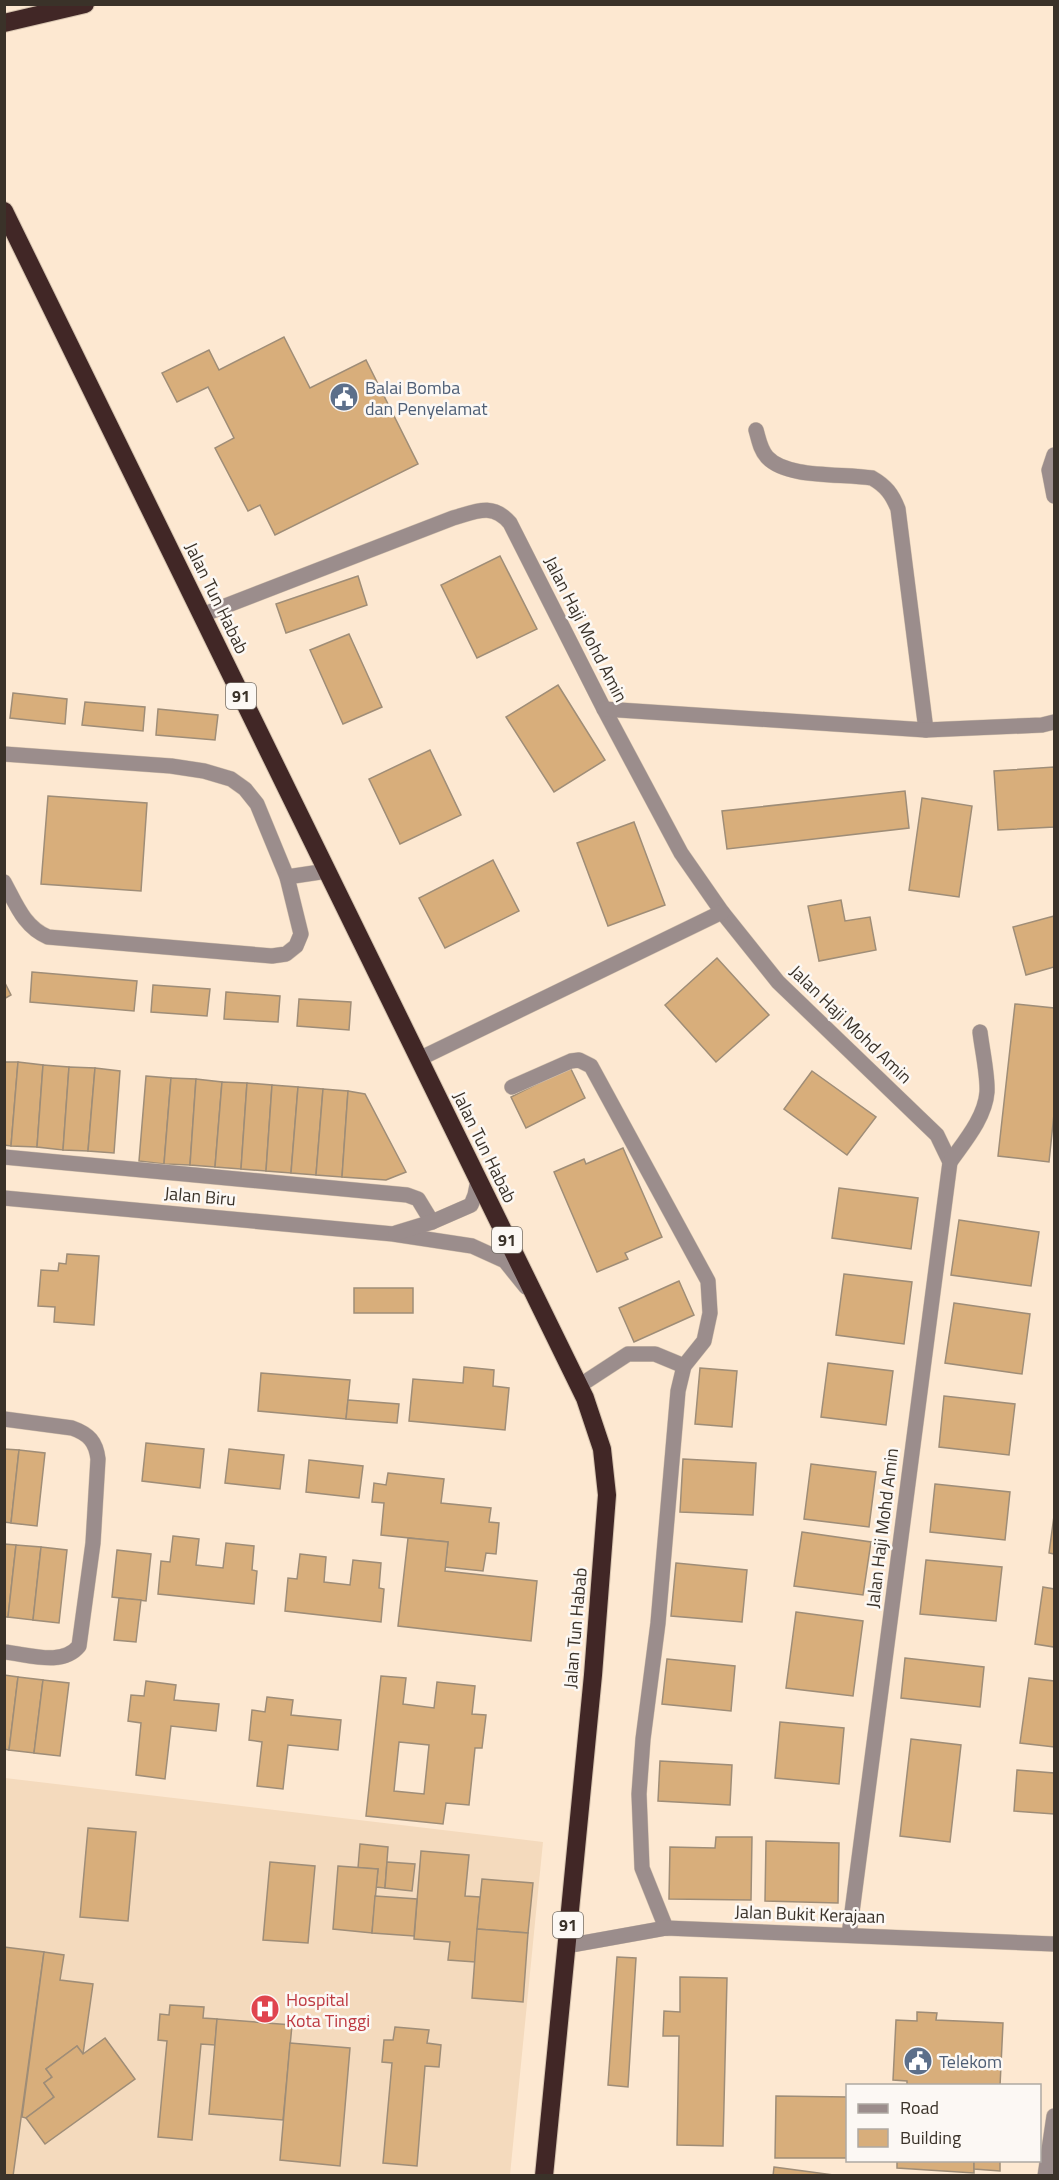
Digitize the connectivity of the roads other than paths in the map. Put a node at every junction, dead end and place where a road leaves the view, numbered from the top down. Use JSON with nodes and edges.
{"nodes":[{"id":1,"x":85,"y":4,"type":"edge"},
{"id":2,"x":4,"y":22,"type":"edge"},
{"id":3,"x":4,"y":211,"type":"edge"},
{"id":4,"x":756,"y":430,"type":"dead end"},
{"id":5,"x":1054,"y":455,"type":"edge"},
{"id":6,"x":1054,"y":496,"type":"edge"},
{"id":7,"x":202,"y":615,"type":"junction"},
{"id":8,"x":604,"y":709,"type":"junction"},
{"id":9,"x":1054,"y":722,"type":"edge"},
{"id":10,"x":926,"y":730,"type":"junction"},
{"id":11,"x":4,"y":754,"type":"edge"},
{"id":12,"x":327,"y":871,"type":"junction"},
{"id":13,"x":286,"y":877,"type":"junction"},
{"id":14,"x":4,"y":882,"type":"edge"},
{"id":15,"x":722,"y":912,"type":"junction"},
{"id":16,"x":980,"y":1032,"type":"dead end"},
{"id":17,"x":419,"y":1059,"type":"junction"},
{"id":18,"x":512,"y":1087,"type":"dead end"},
{"id":19,"x":4,"y":1157,"type":"edge"},
{"id":20,"x":950,"y":1162,"type":"junction"},
{"id":21,"x":478,"y":1180,"type":"junction"},
{"id":22,"x":4,"y":1198,"type":"edge"},
{"id":23,"x":432,"y":1222,"type":"junction"},
{"id":24,"x":393,"y":1234,"type":"junction"},
{"id":25,"x":537,"y":1300,"type":"junction"},
{"id":26,"x":684,"y":1366,"type":"junction"},
{"id":27,"x":579,"y":1386,"type":"junction"},
{"id":28,"x":4,"y":1419,"type":"edge"},
{"id":29,"x":4,"y":1652,"type":"edge"},
{"id":30,"x":666,"y":1928,"type":"junction"},
{"id":31,"x":849,"y":1935,"type":"junction"},
{"id":32,"x":1054,"y":1944,"type":"edge"},
{"id":33,"x":566,"y":1946,"type":"junction"},
{"id":34,"x":1054,"y":2116,"type":"edge"},
{"id":35,"x":544,"y":2175,"type":"edge"},
{"id":36,"x":1045,"y":2175,"type":"edge"}],
"edges":[{"from":1,"to":2,"type":"highway"},
{"from":3,"to":7,"type":"highway","name":"Jalan Tun Habab","number":"91"},
{"from":4,"to":10,"type":"street"},
{"from":5,"to":6,"type":"street"},
{"from":7,"to":8,"type":"street","name":"Jalan Haji Mohd Amin"},
{"from":7,"to":12,"type":"highway","name":"Jalan Tun Habab","number":"91"},
{"from":8,"to":10,"type":"street"},
{"from":8,"to":15,"type":"street","name":"Jalan Haji Mohd Amin"},
{"from":9,"to":10,"type":"street"},
{"from":11,"to":13,"type":"street"},
{"from":12,"to":13,"type":"street"},
{"from":12,"to":17,"type":"highway","name":"Jalan Tun Habab","number":"91"},
{"from":13,"to":14,"type":"street"},
{"from":15,"to":17,"type":"street"},
{"from":15,"to":20,"type":"street","name":"Jalan Haji Mohd Amin"},
{"from":16,"to":20,"type":"street"},
{"from":17,"to":21,"type":"highway","name":"Jalan Tun Habab","number":"91"},
{"from":18,"to":26,"type":"street"},
{"from":19,"to":23,"type":"street"},
{"from":20,"to":31,"type":"street","name":"Jalan Haji Mohd Amin"},
{"from":21,"to":23,"type":"street","name":"Jalan Biru"},
{"from":21,"to":25,"type":"highway","name":"Jalan Tun Habab","number":"91"},
{"from":22,"to":24,"type":"street","name":"Jalan Biru"},
{"from":23,"to":24,"type":"street","name":"Jalan Biru"},
{"from":24,"to":25,"type":"street","name":"Jalan Biru"},
{"from":25,"to":27,"type":"highway","name":"Jalan Tun Habab","number":"91"},
{"from":26,"to":27,"type":"street"},
{"from":26,"to":30,"type":"street"},
{"from":27,"to":33,"type":"highway","name":"Jalan Tun Habab","number":"91"},
{"from":28,"to":29,"type":"street"},
{"from":30,"to":31,"type":"street","name":"Jalan Bukit Kerajaan"},
{"from":30,"to":33,"type":"street","name":"Jalan Bukit Kerajaan"},
{"from":31,"to":32,"type":"street","name":"Jalan Bukit Kerajaan"},
{"from":33,"to":35,"type":"highway","name":"Jalan Tun Habab","number":"91"},
{"from":34,"to":36,"type":"street"}]}
